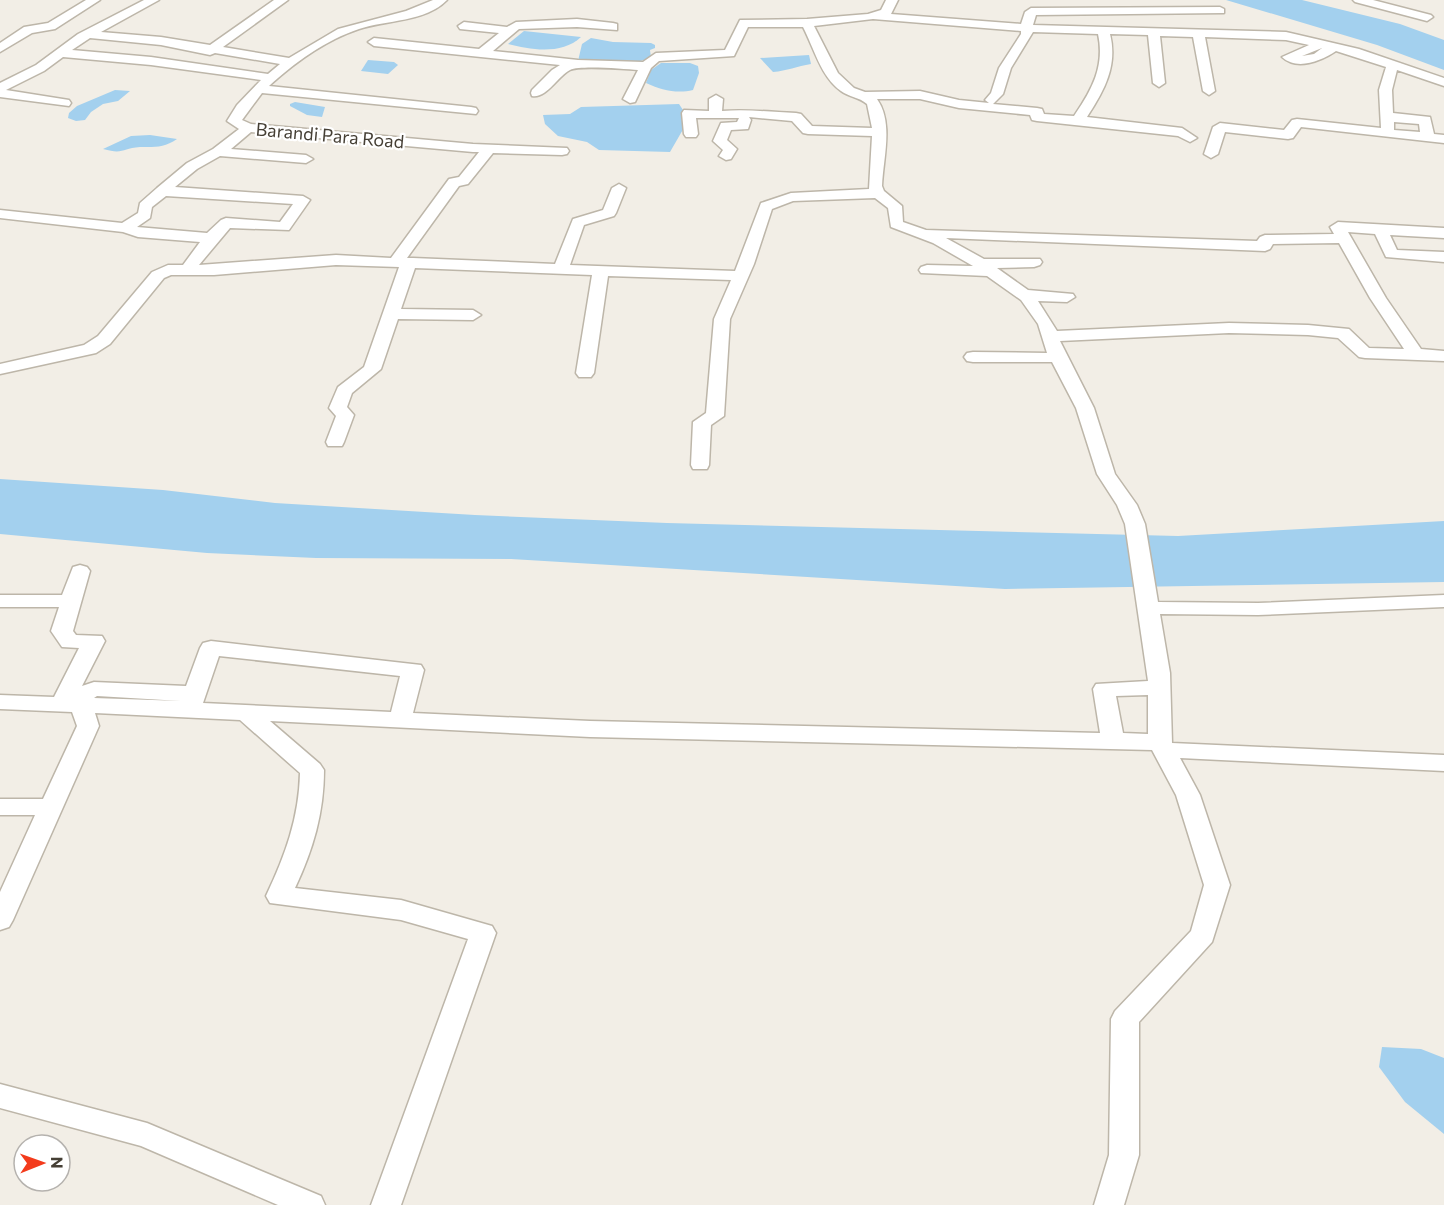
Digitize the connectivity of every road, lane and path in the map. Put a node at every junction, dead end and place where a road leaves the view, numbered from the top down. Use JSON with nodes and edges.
{"nodes":[{"id":1,"x":94,"y":0,"type":"edge"},
{"id":2,"x":153,"y":0,"type":"edge"},
{"id":3,"x":282,"y":0,"type":"edge"},
{"id":4,"x":441,"y":0,"type":"edge"},
{"id":5,"x":892,"y":0,"type":"edge"},
{"id":6,"x":1359,"y":0,"type":"edge"},
{"id":7,"x":1413,"y":0,"type":"edge"},
{"id":8,"x":1032,"y":6,"type":"edge"},
{"id":9,"x":1220,"y":12,"type":"dead end"},
{"id":10,"x":878,"y":15,"type":"junction"},
{"id":11,"x":1427,"y":17,"type":"junction"},
{"id":12,"x":807,"y":23,"type":"junction"},
{"id":13,"x":1442,"y":23,"type":"dead end"},
{"id":14,"x":464,"y":26,"type":"dead end"},
{"id":15,"x":613,"y":27,"type":"dead end"},
{"id":16,"x":1026,"y":28,"type":"junction"},
{"id":17,"x":509,"y":31,"type":"junction"},
{"id":18,"x":1103,"y":31,"type":"junction"},
{"id":19,"x":1154,"y":32,"type":"junction"},
{"id":20,"x":1199,"y":33,"type":"junction"},
{"id":21,"x":94,"y":35,"type":"dead end"},
{"id":22,"x":374,"y":42,"type":"dead end"},
{"id":23,"x":1322,"y":44,"type":"junction"},
{"id":24,"x":1335,"y":47,"type":"junction"},
{"id":25,"x":0,"y":48,"type":"edge"},
{"id":26,"x":210,"y":51,"type":"junction"},
{"id":27,"x":61,"y":53,"type":"junction"},
{"id":28,"x":481,"y":54,"type":"junction"},
{"id":29,"x":290,"y":62,"type":"junction"},
{"id":30,"x":574,"y":63,"type":"junction"},
{"id":31,"x":1394,"y":65,"type":"junction"},
{"id":32,"x":646,"y":66,"type":"junction"},
{"id":33,"x":271,"y":78,"type":"junction"},
{"id":34,"x":1159,"y":82,"type":"dead end"},
{"id":35,"x":1444,"y":82,"type":"edge"},
{"id":36,"x":0,"y":88,"type":"edge"},
{"id":37,"x":258,"y":89,"type":"junction"},
{"id":38,"x":1209,"y":91,"type":"dead end"},
{"id":39,"x":0,"y":93,"type":"edge"},
{"id":40,"x":537,"y":93,"type":"dead end"},
{"id":41,"x":867,"y":95,"type":"junction"},
{"id":42,"x":630,"y":99,"type":"dead end"},
{"id":43,"x":716,"y":99,"type":"dead end"},
{"id":44,"x":992,"y":100,"type":"dead end"},
{"id":45,"x":64,"y":104,"type":"dead end"},
{"id":46,"x":452,"y":110,"type":"junction"},
{"id":47,"x":471,"y":111,"type":"dead end"},
{"id":48,"x":745,"y":114,"type":"junction"},
{"id":49,"x":715,"y":115,"type":"junction"},
{"id":50,"x":1082,"y":116,"type":"dead end"},
{"id":51,"x":1387,"y":117,"type":"junction"},
{"id":52,"x":248,"y":128,"type":"junction"},
{"id":53,"x":879,"y":132,"type":"junction"},
{"id":54,"x":691,"y":134,"type":"dead end"},
{"id":55,"x":1388,"y":134,"type":"junction"},
{"id":56,"x":1284,"y":135,"type":"junction"},
{"id":57,"x":1190,"y":138,"type":"dead end"},
{"id":58,"x":1428,"y":138,"type":"junction"},
{"id":59,"x":1444,"y":139,"type":"edge"},
{"id":60,"x":423,"y":144,"type":"junction"},
{"id":61,"x":490,"y":148,"type":"junction"},
{"id":62,"x":562,"y":151,"type":"dead end"},
{"id":63,"x":218,"y":152,"type":"junction"},
{"id":64,"x":1444,"y":153,"type":"edge"},
{"id":65,"x":1211,"y":154,"type":"dead end"},
{"id":66,"x":726,"y":156,"type":"dead end"},
{"id":67,"x":306,"y":159,"type":"dead end"},
{"id":68,"x":619,"y":188,"type":"dead end"},
{"id":69,"x":162,"y":191,"type":"junction"},
{"id":70,"x":878,"y":193,"type":"junction"},
{"id":71,"x":0,"y":214,"type":"edge"},
{"id":72,"x":125,"y":228,"type":"junction"},
{"id":73,"x":1382,"y":230,"type":"junction"},
{"id":74,"x":922,"y":232,"type":"junction"},
{"id":75,"x":1444,"y":233,"type":"edge"},
{"id":76,"x":211,"y":238,"type":"junction"},
{"id":77,"x":1343,"y":238,"type":"junction"},
{"id":78,"x":1444,"y":257,"type":"edge"},
{"id":79,"x":403,"y":262,"type":"junction"},
{"id":80,"x":1034,"y":262,"type":"dead end"},
{"id":81,"x":562,"y":265,"type":"dead end"},
{"id":82,"x":986,"y":268,"type":"junction"},
{"id":83,"x":188,"y":269,"type":"junction"},
{"id":84,"x":601,"y":270,"type":"junction"},
{"id":85,"x":927,"y":270,"type":"dead end"},
{"id":86,"x":740,"y":276,"type":"junction"},
{"id":87,"x":1023,"y":295,"type":"junction"},
{"id":88,"x":1067,"y":297,"type":"dead end"},
{"id":89,"x":391,"y":314,"type":"junction"},
{"id":90,"x":472,"y":315,"type":"dead end"},
{"id":91,"x":1050,"y":336,"type":"junction"},
{"id":92,"x":1416,"y":354,"type":"junction"},
{"id":93,"x":1444,"y":356,"type":"edge"},
{"id":94,"x":973,"y":357,"type":"dead end"},
{"id":95,"x":1049,"y":357,"type":"dead end"},
{"id":96,"x":0,"y":369,"type":"edge"},
{"id":97,"x":585,"y":373,"type":"dead end"},
{"id":98,"x":335,"y":442,"type":"dead end"},
{"id":99,"x":700,"y":465,"type":"dead end"},
{"id":100,"x":81,"y":571,"type":"dead end"},
{"id":101,"x":0,"y":601,"type":"edge"},
{"id":102,"x":71,"y":601,"type":"junction"},
{"id":103,"x":1147,"y":601,"type":"junction"},
{"id":104,"x":1444,"y":601,"type":"edge"},
{"id":105,"x":1160,"y":688,"type":"junction"},
{"id":106,"x":0,"y":702,"type":"edge"},
{"id":107,"x":191,"y":702,"type":"junction"},
{"id":108,"x":71,"y":705,"type":"junction"},
{"id":109,"x":246,"y":713,"type":"junction"},
{"id":110,"x":400,"y":720,"type":"junction"},
{"id":111,"x":1113,"y":741,"type":"junction"},
{"id":112,"x":1167,"y":746,"type":"junction"},
{"id":113,"x":1444,"y":764,"type":"edge"},
{"id":114,"x":0,"y":807,"type":"edge"},
{"id":115,"x":50,"y":807,"type":"junction"},
{"id":116,"x":0,"y":920,"type":"edge"},
{"id":117,"x":0,"y":1096,"type":"edge"},
{"id":118,"x":310,"y":1205,"type":"edge"},
{"id":119,"x":386,"y":1205,"type":"edge"},
{"id":120,"x":1109,"y":1205,"type":"edge"}],
"edges":[{"from":1,"to":25,"type":"street"},
{"from":2,"to":27,"type":"street"},
{"from":3,"to":26,"type":"street"},
{"from":4,"to":29,"type":"street","name":"Barandi Para Road"},
{"from":5,"to":10,"type":"street"},
{"from":6,"to":11,"type":"street"},
{"from":7,"to":11,"type":"street"},
{"from":8,"to":9,"type":"street"},
{"from":8,"to":16,"type":"street"},
{"from":10,"to":12,"type":"street"},
{"from":10,"to":16,"type":"street"},
{"from":11,"to":13,"type":"street"},
{"from":12,"to":32,"type":"street"},
{"from":12,"to":41,"type":"street"},
{"from":14,"to":17,"type":"street"},
{"from":15,"to":17,"type":"street"},
{"from":16,"to":18,"type":"street"},
{"from":16,"to":44,"type":"street"},
{"from":17,"to":28,"type":"street"},
{"from":18,"to":19,"type":"street"},
{"from":18,"to":50,"type":"street"},
{"from":19,"to":20,"type":"street"},
{"from":19,"to":34,"type":"street"},
{"from":20,"to":23,"type":"street"},
{"from":20,"to":38,"type":"street"},
{"from":21,"to":26,"type":"street"},
{"from":22,"to":28,"type":"street"},
{"from":23,"to":24,"type":"street"},
{"from":23,"to":24,"type":"street"},
{"from":24,"to":31,"type":"street"},
{"from":26,"to":29,"type":"street"},
{"from":27,"to":33,"type":"street"},
{"from":27,"to":36,"type":"street"},
{"from":28,"to":30,"type":"street"},
{"from":29,"to":33,"type":"street","name":"Barandi Para Road"},
{"from":30,"to":32,"type":"street"},
{"from":30,"to":40,"type":"street"},
{"from":31,"to":35,"type":"street"},
{"from":31,"to":51,"type":"street"},
{"from":32,"to":42,"type":"street"},
{"from":33,"to":37,"type":"street","name":"Barandi Para Road"},
{"from":37,"to":46,"type":"street"},
{"from":37,"to":52,"type":"street","name":"Barandi Para Road"},
{"from":39,"to":45,"type":"street"},
{"from":41,"to":53,"type":"street"},
{"from":41,"to":57,"type":"street"},
{"from":43,"to":49,"type":"street"},
{"from":46,"to":47,"type":"street"},
{"from":46,"to":60,"type":"street"},
{"from":48,"to":49,"type":"street"},
{"from":48,"to":53,"type":"street"},
{"from":48,"to":66,"type":"street"},
{"from":49,"to":54,"type":"street"},
{"from":51,"to":55,"type":"street"},
{"from":51,"to":58,"type":"street"},
{"from":52,"to":60,"type":"street","name":"Barandi Para Road"},
{"from":52,"to":63,"type":"street"},
{"from":53,"to":70,"type":"street"},
{"from":55,"to":56,"type":"street"},
{"from":55,"to":58,"type":"street"},
{"from":56,"to":64,"type":"street"},
{"from":56,"to":65,"type":"street"},
{"from":58,"to":59,"type":"street"},
{"from":60,"to":61,"type":"street","name":"Barandi Para Road"},
{"from":61,"to":62,"type":"street","name":"Barandi Para Road"},
{"from":61,"to":79,"type":"street"},
{"from":63,"to":67,"type":"street"},
{"from":63,"to":69,"type":"street"},
{"from":68,"to":81,"type":"street"},
{"from":69,"to":72,"type":"street"},
{"from":69,"to":76,"type":"street"},
{"from":70,"to":74,"type":"street"},
{"from":70,"to":86,"type":"street"},
{"from":71,"to":72,"type":"street"},
{"from":72,"to":76,"type":"street"},
{"from":73,"to":75,"type":"street"},
{"from":73,"to":77,"type":"street"},
{"from":73,"to":78,"type":"street"},
{"from":74,"to":77,"type":"street"},
{"from":74,"to":82,"type":"street"},
{"from":76,"to":83,"type":"street"},
{"from":77,"to":92,"type":"street"},
{"from":79,"to":83,"type":"street"},
{"from":79,"to":84,"type":"street"},
{"from":79,"to":89,"type":"street"},
{"from":80,"to":82,"type":"street"},
{"from":82,"to":85,"type":"street"},
{"from":82,"to":87,"type":"street"},
{"from":83,"to":96,"type":"street"},
{"from":84,"to":86,"type":"street"},
{"from":84,"to":97,"type":"street"},
{"from":86,"to":99,"type":"street"},
{"from":87,"to":88,"type":"street"},
{"from":87,"to":91,"type":"street"},
{"from":89,"to":90,"type":"street"},
{"from":89,"to":98,"type":"street"},
{"from":91,"to":92,"type":"street"},
{"from":91,"to":103,"type":"street"},
{"from":92,"to":93,"type":"street"},
{"from":94,"to":95,"type":"street"},
{"from":100,"to":102,"type":"street"},
{"from":101,"to":102,"type":"street"},
{"from":102,"to":108,"type":"street"},
{"from":103,"to":104,"type":"street"},
{"from":103,"to":105,"type":"street"},
{"from":105,"to":111,"type":"street"},
{"from":105,"to":112,"type":"street"},
{"from":106,"to":108,"type":"street"},
{"from":107,"to":108,"type":"street"},
{"from":107,"to":109,"type":"street"},
{"from":107,"to":110,"type":"street"},
{"from":108,"to":115,"type":"street"},
{"from":109,"to":110,"type":"street"},
{"from":109,"to":119,"type":"street"},
{"from":110,"to":111,"type":"street"},
{"from":111,"to":112,"type":"street"},
{"from":112,"to":113,"type":"street"},
{"from":112,"to":120,"type":"street"},
{"from":114,"to":115,"type":"street"},
{"from":115,"to":116,"type":"street"},
{"from":117,"to":118,"type":"street"}]}
